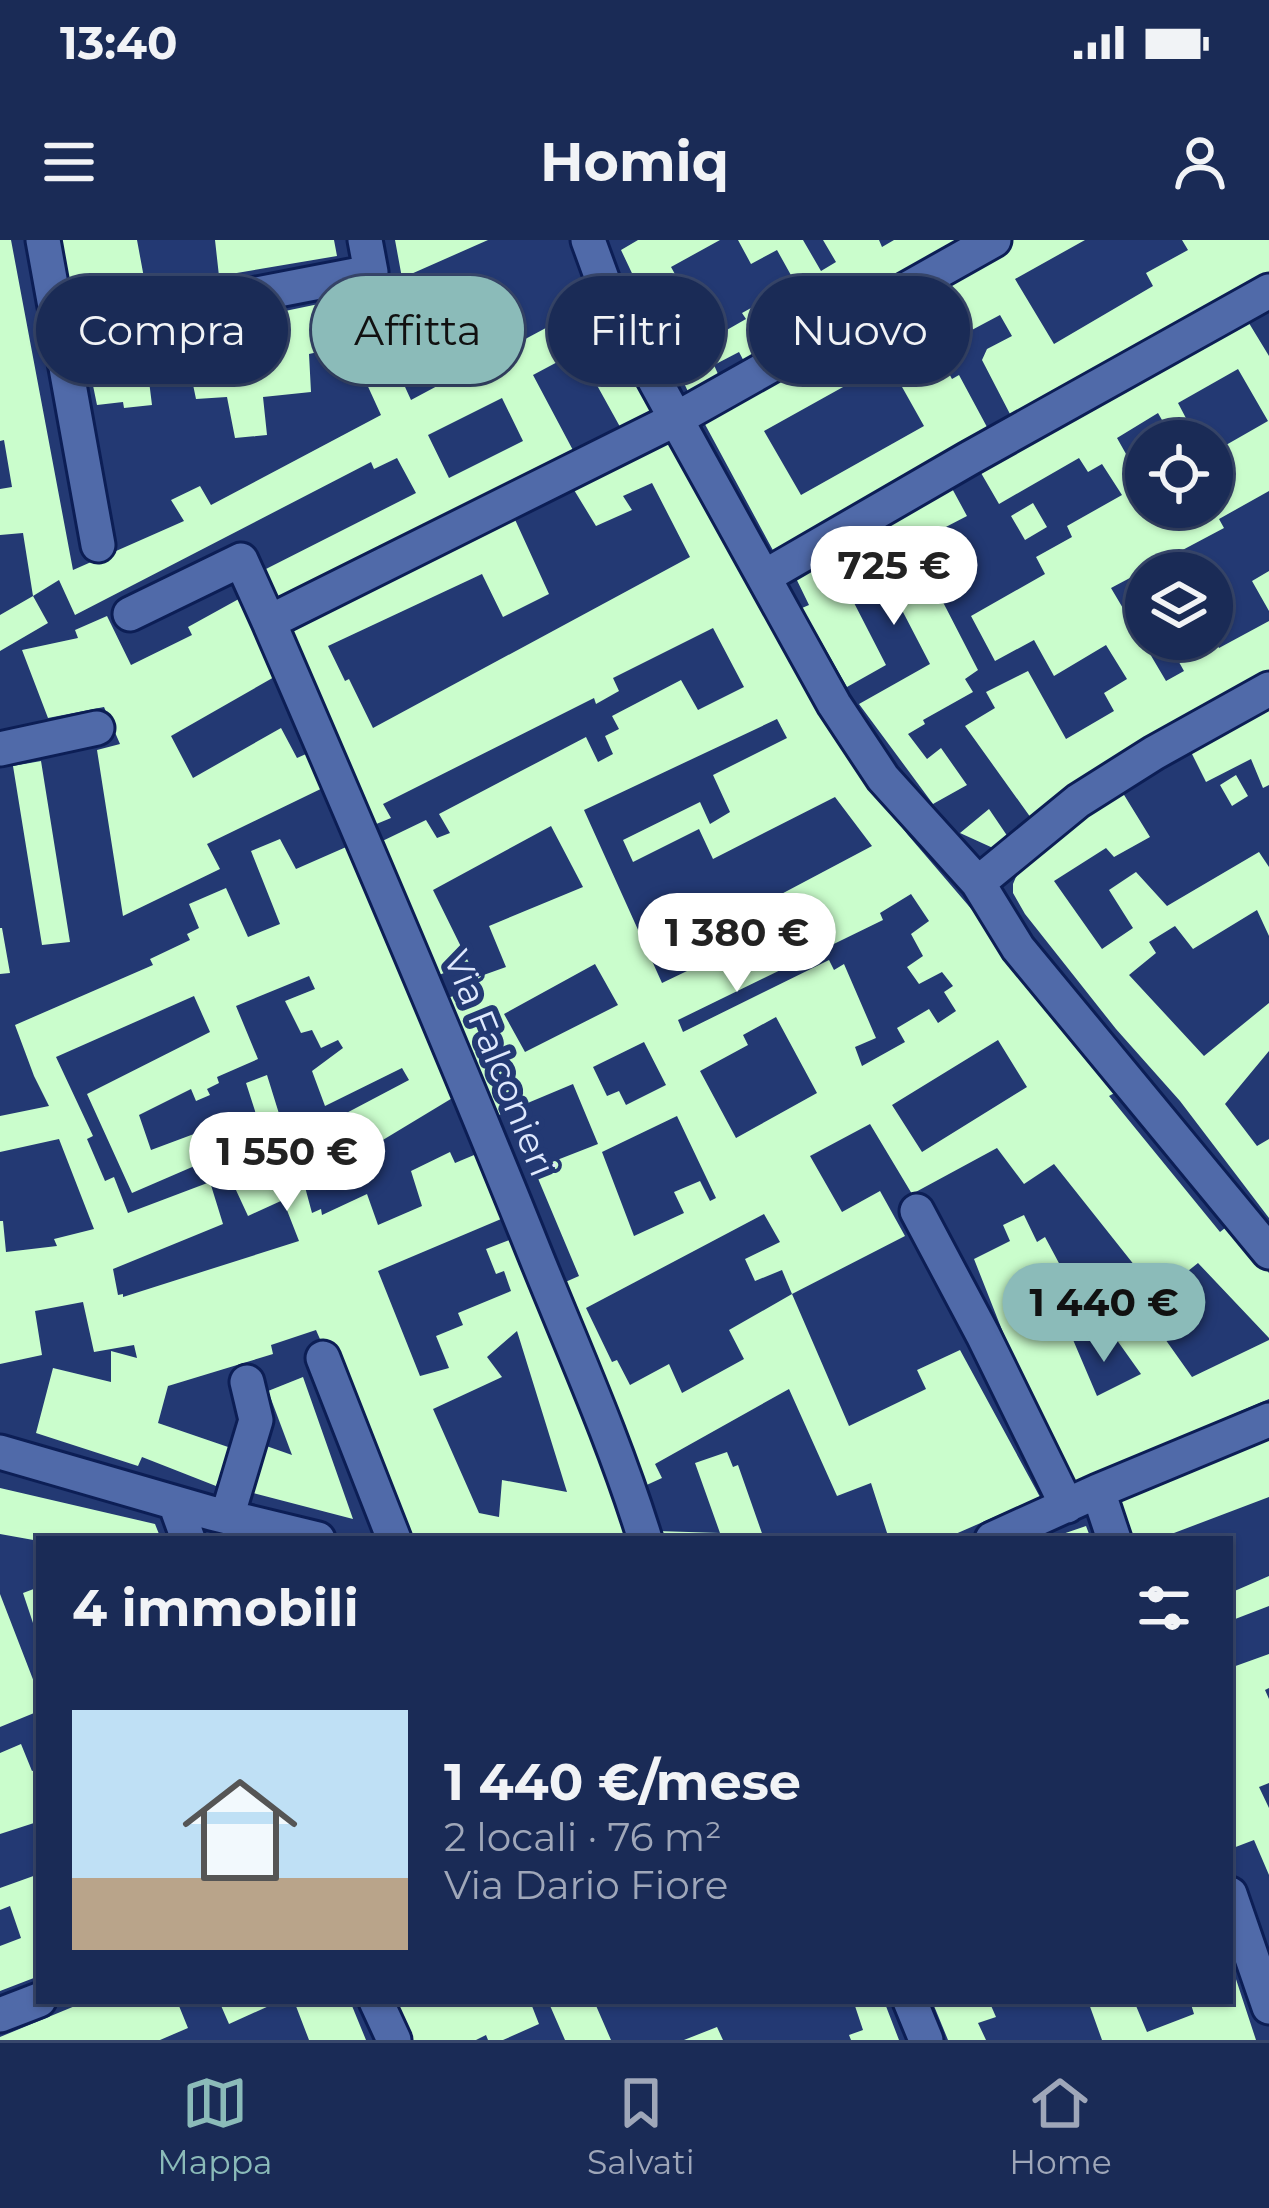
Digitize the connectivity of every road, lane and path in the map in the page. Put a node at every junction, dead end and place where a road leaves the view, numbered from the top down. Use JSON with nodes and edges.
{"nodes":[{"id":1,"x":43,"y":240,"type":"edge"},
{"id":2,"x":365,"y":240,"type":"edge"},
{"id":3,"x":588,"y":240,"type":"edge"},
{"id":4,"x":994,"y":240,"type":"edge"},
{"id":5,"x":50,"y":276,"type":"edge"},
{"id":6,"x":288,"y":288,"type":"edge"},
{"id":7,"x":1269,"y":290,"type":"edge"},
{"id":8,"x":69,"y":384,"type":"edge"},
{"id":9,"x":676,"y":419,"type":"junction"},
{"id":10,"x":98,"y":545,"type":"dead end"},
{"id":11,"x":764,"y":577,"type":"junction"},
{"id":12,"x":130,"y":614,"type":"dead end"},
{"id":13,"x":269,"y":622,"type":"junction"},
{"id":14,"x":1269,"y":689,"type":"edge"},
{"id":15,"x":97,"y":728,"type":"dead end"},
{"id":16,"x":0,"y":748,"type":"edge"},
{"id":17,"x":978,"y":883,"type":"junction"},
{"id":18,"x":917,"y":1211,"type":"dead end"},
{"id":19,"x":1269,"y":1252,"type":"edge"},
{"id":20,"x":323,"y":1358,"type":"dead end"},
{"id":21,"x":247,"y":1382,"type":"dead end"},
{"id":22,"x":1269,"y":1420,"type":"edge"},
{"id":23,"x":0,"y":1452,"type":"edge"},
{"id":24,"x":1098,"y":1491,"type":"junction"},
{"id":25,"x":175,"y":1503,"type":"junction"},
{"id":26,"x":1067,"y":1506,"type":"junction"},
{"id":27,"x":227,"y":1517,"type":"junction"},
{"id":28,"x":187,"y":1536,"type":"edge"},
{"id":29,"x":306,"y":1536,"type":"edge"},
{"id":30,"x":393,"y":1536,"type":"edge"},
{"id":31,"x":644,"y":1536,"type":"edge"},
{"id":32,"x":999,"y":1536,"type":"edge"},
{"id":33,"x":1113,"y":1536,"type":"edge"},
{"id":34,"x":1233,"y":1903,"type":"edge"},
{"id":35,"x":36,"y":2001,"type":"edge"},
{"id":36,"x":377,"y":2004,"type":"edge"},
{"id":37,"x":911,"y":2004,"type":"edge"},
{"id":38,"x":1269,"y":2007,"type":"edge"},
{"id":39,"x":0,"y":2015,"type":"edge"},
{"id":40,"x":394,"y":2040,"type":"edge"},
{"id":41,"x":926,"y":2040,"type":"edge"}],
"edges":[{"from":1,"to":5,"type":"street"},
{"from":2,"to":6,"type":"street"},
{"from":3,"to":9,"type":"street"},
{"from":4,"to":9,"type":"street"},
{"from":7,"to":11,"type":"street"},
{"from":8,"to":10,"type":"street"},
{"from":9,"to":11,"type":"street"},
{"from":9,"to":13,"type":"street"},
{"from":11,"to":17,"type":"street"},
{"from":12,"to":13,"type":"street","name":"Via Falconieri"},
{"from":13,"to":31,"type":"street","name":"Via Falconieri"},
{"from":14,"to":17,"type":"street"},
{"from":15,"to":16,"type":"street"},
{"from":17,"to":19,"type":"street"},
{"from":18,"to":26,"type":"street"},
{"from":20,"to":30,"type":"street"},
{"from":21,"to":27,"type":"street"},
{"from":22,"to":24,"type":"street"},
{"from":23,"to":25,"type":"street"},
{"from":24,"to":26,"type":"street"},
{"from":24,"to":33,"type":"street"},
{"from":25,"to":27,"type":"street"},
{"from":25,"to":28,"type":"street"},
{"from":26,"to":32,"type":"street"},
{"from":27,"to":29,"type":"street"},
{"from":34,"to":38,"type":"street"},
{"from":35,"to":39,"type":"street"},
{"from":36,"to":40,"type":"street"},
{"from":37,"to":41,"type":"street"}]}
